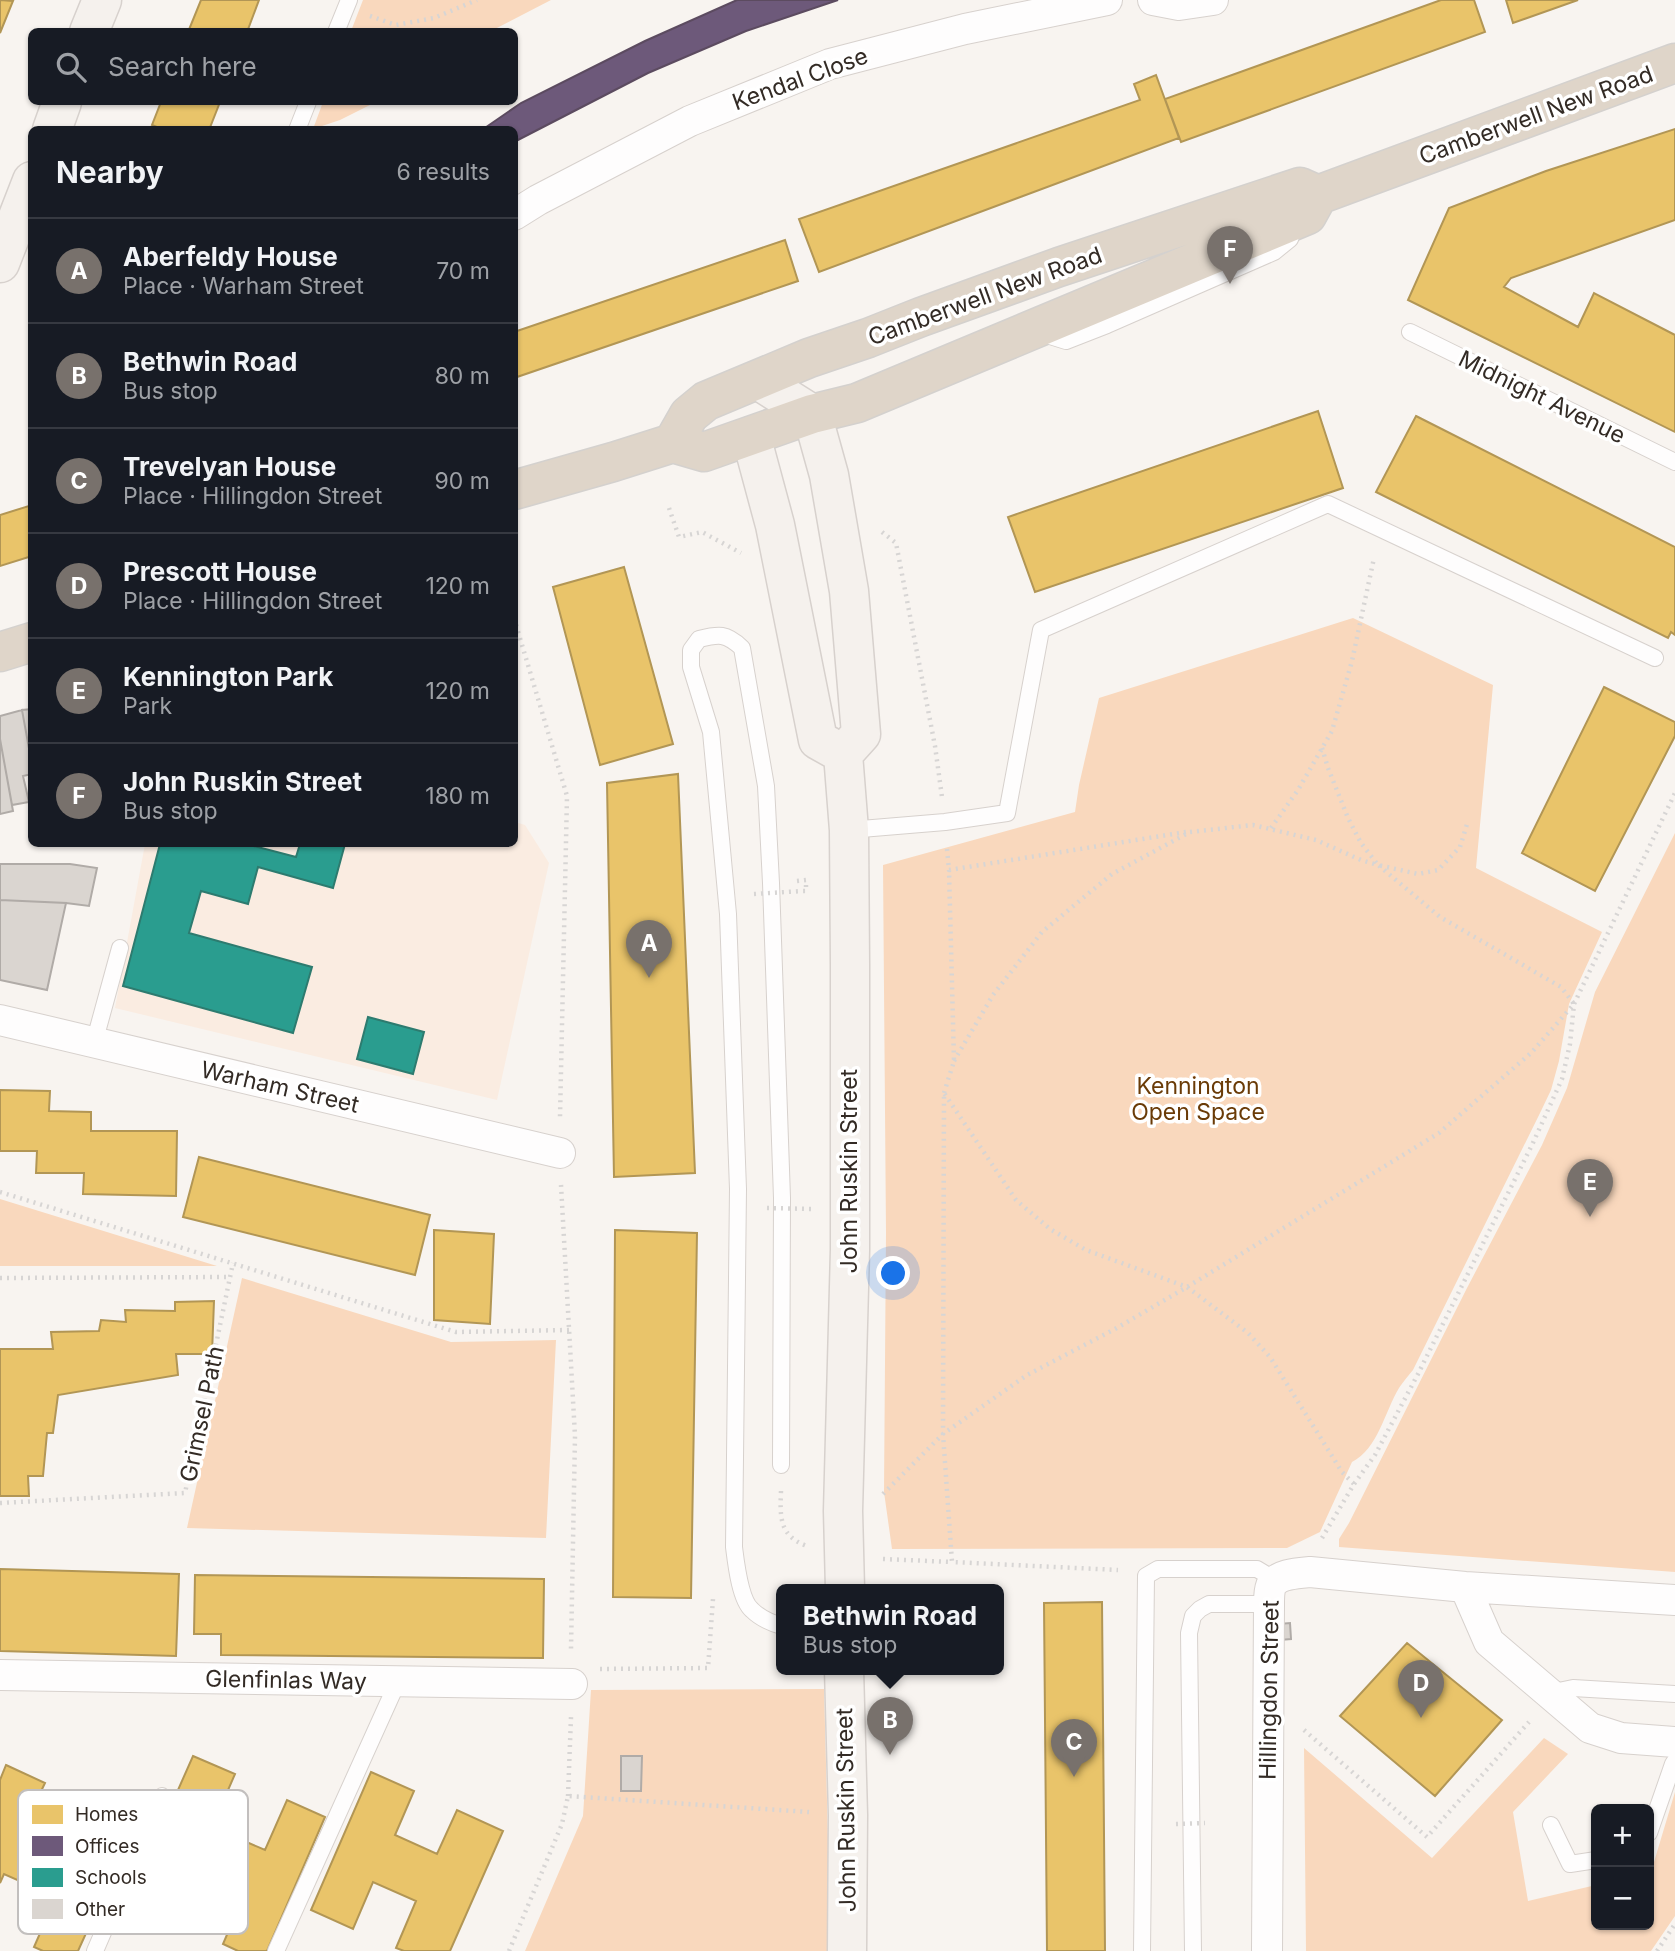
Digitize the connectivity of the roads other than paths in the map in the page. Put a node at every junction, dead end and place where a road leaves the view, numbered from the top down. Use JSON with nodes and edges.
{"nodes":[{"id":1,"x":102,"y":0,"type":"edge"},
{"id":2,"x":349,"y":0,"type":"edge"},
{"id":3,"x":1107,"y":0,"type":"edge"},
{"id":4,"x":1153,"y":0,"type":"edge"},
{"id":5,"x":1213,"y":0,"type":"edge"},
{"id":6,"x":91,"y":28,"type":"edge"},
{"id":7,"x":338,"y":28,"type":"edge"},
{"id":8,"x":1675,"y":63,"type":"edge"},
{"id":9,"x":61,"y":105,"type":"edge"},
{"id":10,"x":307,"y":105,"type":"edge"},
{"id":11,"x":53,"y":126,"type":"edge"},
{"id":12,"x":299,"y":126,"type":"edge"},
{"id":13,"x":28,"y":191,"type":"edge"},
{"id":14,"x":1308,"y":207,"type":"junction"},
{"id":15,"x":518,"y":212,"type":"edge"},
{"id":16,"x":0,"y":263,"type":"edge"},
{"id":17,"x":1410,"y":332,"type":"dead end"},
{"id":18,"x":758,"y":380,"type":"junction"},
{"id":19,"x":812,"y":414,"type":"junction"},
{"id":20,"x":751,"y":436,"type":"junction"},
{"id":21,"x":673,"y":443,"type":"junction"},
{"id":22,"x":1675,"y":462,"type":"edge"},
{"id":23,"x":518,"y":489,"type":"edge"},
{"id":24,"x":28,"y":643,"type":"edge"},
{"id":25,"x":0,"y":652,"type":"edge"},
{"id":26,"x":1655,"y":658,"type":"dead end"},
{"id":27,"x":843,"y":754,"type":"junction"},
{"id":28,"x":849,"y":831,"type":"junction"},
{"id":29,"x":120,"y":948,"type":"dead end"},
{"id":30,"x":0,"y":1020,"type":"edge"},
{"id":31,"x":94,"y":1043,"type":"junction"},
{"id":32,"x":560,"y":1153,"type":"dead end"},
{"id":33,"x":781,"y":1465,"type":"road end"},
{"id":34,"x":845,"y":1571,"type":"edge"},
{"id":35,"x":1465,"y":1587,"type":"junction"},
{"id":36,"x":1272,"y":1592,"type":"junction"},
{"id":37,"x":1675,"y":1600,"type":"edge"},
{"id":38,"x":776,"y":1624,"type":"edge"},
{"id":39,"x":0,"y":1675,"type":"edge"},
{"id":40,"x":844,"y":1675,"type":"edge"},
{"id":41,"x":398,"y":1681,"type":"junction"},
{"id":42,"x":572,"y":1684,"type":"road end"},
{"id":43,"x":1675,"y":1694,"type":"edge"},
{"id":44,"x":1553,"y":1696,"type":"junction"},
{"id":45,"x":1675,"y":1742,"type":"edge"},
{"id":46,"x":1675,"y":1761,"type":"edge"},
{"id":47,"x":1654,"y":1818,"type":"edge"},
{"id":48,"x":1551,"y":1825,"type":"dead end"},
{"id":49,"x":1591,"y":1861,"type":"edge"},
{"id":50,"x":102,"y":1934,"type":"edge"},
{"id":51,"x":95,"y":1951,"type":"edge"},
{"id":52,"x":276,"y":1951,"type":"edge"},
{"id":53,"x":847,"y":1951,"type":"edge"},
{"id":54,"x":1142,"y":1951,"type":"edge"},
{"id":55,"x":1193,"y":1951,"type":"edge"},
{"id":56,"x":1267,"y":1951,"type":"edge"}],
"edges":[{"from":1,"to":6,"type":"street"},
{"from":2,"to":7,"type":"lane"},
{"from":3,"to":15,"type":"street","name":"Kendal Close"},
{"from":4,"to":5,"type":"street"},
{"from":8,"to":14,"type":"highway","name":"Camberwell New Road"},
{"from":9,"to":11,"type":"street"},
{"from":10,"to":12,"type":"lane"},
{"from":13,"to":16,"type":"street"},
{"from":14,"to":18,"type":"highway","name":"Camberwell New Road"},
{"from":14,"to":19,"type":"highway","name":"Camberwell New Road"},
{"from":17,"to":22,"type":"lane","name":"Midnight Avenue"},
{"from":18,"to":19,"type":"street"},
{"from":18,"to":21,"type":"highway","name":"Camberwell New Road"},
{"from":19,"to":20,"type":"highway","name":"Camberwell New Road"},
{"from":19,"to":27,"type":"street"},
{"from":20,"to":21,"type":"highway","name":"Camberwell New Road"},
{"from":20,"to":27,"type":"street"},
{"from":21,"to":23,"type":"highway"},
{"from":24,"to":25,"type":"highway"},
{"from":26,"to":28,"type":"lane"},
{"from":27,"to":28,"type":"street","name":"John Ruskin Street"},
{"from":28,"to":34,"type":"street","name":"John Ruskin Street"},
{"from":29,"to":31,"type":"lane"},
{"from":30,"to":31,"type":"street","name":"Warham Street"},
{"from":31,"to":32,"type":"street","name":"Warham Street"},
{"from":33,"to":38,"type":"lane"},
{"from":35,"to":36,"type":"street","name":"Hillingdon Street"},
{"from":35,"to":37,"type":"street","name":"Hillingdon Street"},
{"from":35,"to":44,"type":"street"},
{"from":36,"to":54,"type":"lane"},
{"from":36,"to":55,"type":"lane"},
{"from":36,"to":56,"type":"street","name":"Hillingdon Street"},
{"from":39,"to":41,"type":"street","name":"Glenfinlas Way"},
{"from":40,"to":53,"type":"street","name":"John Ruskin Street"},
{"from":41,"to":42,"type":"street","name":"Glenfinlas Way"},
{"from":41,"to":52,"type":"lane"},
{"from":43,"to":44,"type":"lane"},
{"from":44,"to":45,"type":"street"},
{"from":46,"to":47,"type":"lane"},
{"from":48,"to":49,"type":"lane"},
{"from":50,"to":51,"type":"lane"}]}
